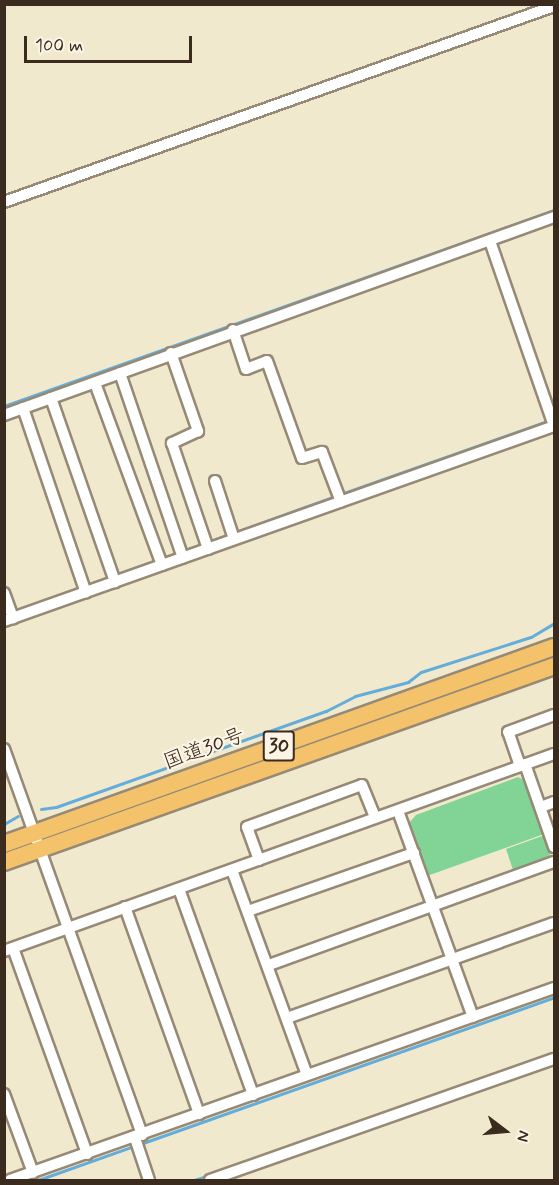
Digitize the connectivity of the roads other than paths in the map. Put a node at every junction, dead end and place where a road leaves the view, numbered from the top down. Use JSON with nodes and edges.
{"nodes":[{"id":1,"x":555,"y":6,"type":"edge"},
{"id":2,"x":4,"y":202,"type":"edge"},
{"id":3,"x":555,"y":217,"type":"edge"},
{"id":4,"x":490,"y":241,"type":"junction"},
{"id":5,"x":233,"y":330,"type":"junction"},
{"id":6,"x":171,"y":353,"type":"junction"},
{"id":7,"x":120,"y":373,"type":"junction"},
{"id":8,"x":94,"y":383,"type":"junction"},
{"id":9,"x":51,"y":398,"type":"junction"},
{"id":10,"x":23,"y":408,"type":"junction"},
{"id":11,"x":4,"y":415,"type":"edge"},
{"id":12,"x":553,"y":423,"type":"edge"},
{"id":13,"x":214,"y":481,"type":"dead end"},
{"id":14,"x":340,"y":497,"type":"junction"},
{"id":15,"x":232,"y":535,"type":"junction"},
{"id":16,"x":207,"y":545,"type":"junction"},
{"id":17,"x":182,"y":554,"type":"junction"},
{"id":18,"x":160,"y":562,"type":"junction"},
{"id":19,"x":113,"y":578,"type":"junction"},
{"id":20,"x":84,"y":588,"type":"junction"},
{"id":21,"x":4,"y":593,"type":"edge"},
{"id":22,"x":10,"y":616,"type":"edge"},
{"id":23,"x":555,"y":647,"type":"edge"},
{"id":24,"x":555,"y":666,"type":"edge"},
{"id":25,"x":555,"y":715,"type":"edge"},
{"id":26,"x":4,"y":749,"type":"edge"},
{"id":27,"x":555,"y":754,"type":"edge"},
{"id":28,"x":523,"y":765,"type":"junction"},
{"id":29,"x":555,"y":802,"type":"edge"},
{"id":30,"x":541,"y":807,"type":"junction"},
{"id":31,"x":398,"y":811,"type":"junction"},
{"id":32,"x":375,"y":818,"type":"junction"},
{"id":33,"x":33,"y":834,"type":"junction"},
{"id":34,"x":4,"y":844,"type":"edge"},
{"id":35,"x":555,"y":847,"type":"edge"},
{"id":36,"x":39,"y":850,"type":"junction"},
{"id":37,"x":414,"y":854,"type":"junction"},
{"id":38,"x":259,"y":860,"type":"junction"},
{"id":39,"x":4,"y":862,"type":"edge"},
{"id":40,"x":555,"y":862,"type":"edge"},
{"id":41,"x":232,"y":870,"type":"junction"},
{"id":42,"x":179,"y":889,"type":"junction"},
{"id":43,"x":125,"y":907,"type":"junction"},
{"id":44,"x":433,"y":907,"type":"junction"},
{"id":45,"x":248,"y":910,"type":"junction"},
{"id":46,"x":555,"y":923,"type":"edge"},
{"id":47,"x":68,"y":927,"type":"junction"},
{"id":48,"x":9,"y":949,"type":"edge"},
{"id":49,"x":452,"y":959,"type":"junction"},
{"id":50,"x":269,"y":965,"type":"junction"},
{"id":51,"x":555,"y":988,"type":"edge"},
{"id":52,"x":473,"y":1017,"type":"junction"},
{"id":53,"x":287,"y":1018,"type":"junction"},
{"id":54,"x":555,"y":1059,"type":"edge"},
{"id":55,"x":307,"y":1075,"type":"junction"},
{"id":56,"x":4,"y":1094,"type":"edge"},
{"id":57,"x":254,"y":1095,"type":"junction"},
{"id":58,"x":199,"y":1114,"type":"junction"},
{"id":59,"x":138,"y":1141,"type":"junction"},
{"id":60,"x":87,"y":1154,"type":"junction"},
{"id":61,"x":33,"y":1173,"type":"junction"},
{"id":62,"x":10,"y":1180,"type":"edge"},
{"id":63,"x":149,"y":1180,"type":"edge"},
{"id":64,"x":210,"y":1180,"type":"edge"}],
"edges":[{"from":1,"to":2,"type":"street"},
{"from":3,"to":4,"type":"street"},
{"from":4,"to":5,"type":"street"},
{"from":4,"to":12,"type":"street"},
{"from":5,"to":6,"type":"street"},
{"from":5,"to":14,"type":"street"},
{"from":6,"to":7,"type":"street"},
{"from":6,"to":16,"type":"street"},
{"from":7,"to":8,"type":"street"},
{"from":7,"to":17,"type":"street"},
{"from":8,"to":9,"type":"street"},
{"from":8,"to":18,"type":"street"},
{"from":9,"to":10,"type":"street"},
{"from":9,"to":19,"type":"street"},
{"from":10,"to":11,"type":"street"},
{"from":10,"to":20,"type":"street"},
{"from":12,"to":14,"type":"street"},
{"from":13,"to":15,"type":"street"},
{"from":14,"to":15,"type":"street"},
{"from":15,"to":16,"type":"street"},
{"from":16,"to":17,"type":"street"},
{"from":17,"to":18,"type":"street"},
{"from":18,"to":19,"type":"street"},
{"from":19,"to":20,"type":"street"},
{"from":20,"to":22,"type":"street"},
{"from":21,"to":22,"type":"street"},
{"from":23,"to":33,"type":"highway","name":"国道30号","number":"30"},
{"from":24,"to":36,"type":"highway","name":"国道30号","number":"30"},
{"from":25,"to":28,"type":"street"},
{"from":26,"to":33,"type":"street"},
{"from":27,"to":28,"type":"street"},
{"from":28,"to":30,"type":"street"},
{"from":28,"to":31,"type":"street"},
{"from":29,"to":30,"type":"street"},
{"from":30,"to":35,"type":"street"},
{"from":31,"to":32,"type":"street"},
{"from":31,"to":37,"type":"street"},
{"from":32,"to":38,"type":"street"},
{"from":32,"to":38,"type":"street"},
{"from":33,"to":34,"type":"highway","name":"国道30号","number":"30"},
{"from":33,"to":36,"type":"street"},
{"from":36,"to":39,"type":"highway","name":"国道30号","number":"30"},
{"from":36,"to":47,"type":"street"},
{"from":37,"to":44,"type":"street"},
{"from":37,"to":45,"type":"street"},
{"from":38,"to":41,"type":"street"},
{"from":40,"to":44,"type":"street"},
{"from":41,"to":42,"type":"street"},
{"from":41,"to":45,"type":"street"},
{"from":42,"to":43,"type":"street"},
{"from":42,"to":57,"type":"street"},
{"from":43,"to":47,"type":"street"},
{"from":43,"to":58,"type":"street"},
{"from":44,"to":49,"type":"street"},
{"from":44,"to":50,"type":"street"},
{"from":45,"to":50,"type":"street"},
{"from":46,"to":49,"type":"street"},
{"from":47,"to":48,"type":"street"},
{"from":47,"to":59,"type":"street"},
{"from":48,"to":60,"type":"street"},
{"from":49,"to":52,"type":"street"},
{"from":49,"to":53,"type":"street"},
{"from":50,"to":53,"type":"street"},
{"from":51,"to":52,"type":"street"},
{"from":52,"to":55,"type":"street"},
{"from":53,"to":55,"type":"street"},
{"from":54,"to":64,"type":"street"},
{"from":55,"to":57,"type":"street"},
{"from":56,"to":61,"type":"street"},
{"from":57,"to":58,"type":"street"},
{"from":58,"to":59,"type":"street"},
{"from":59,"to":60,"type":"street"},
{"from":59,"to":63,"type":"street"},
{"from":60,"to":61,"type":"street"},
{"from":61,"to":62,"type":"street"}]}
